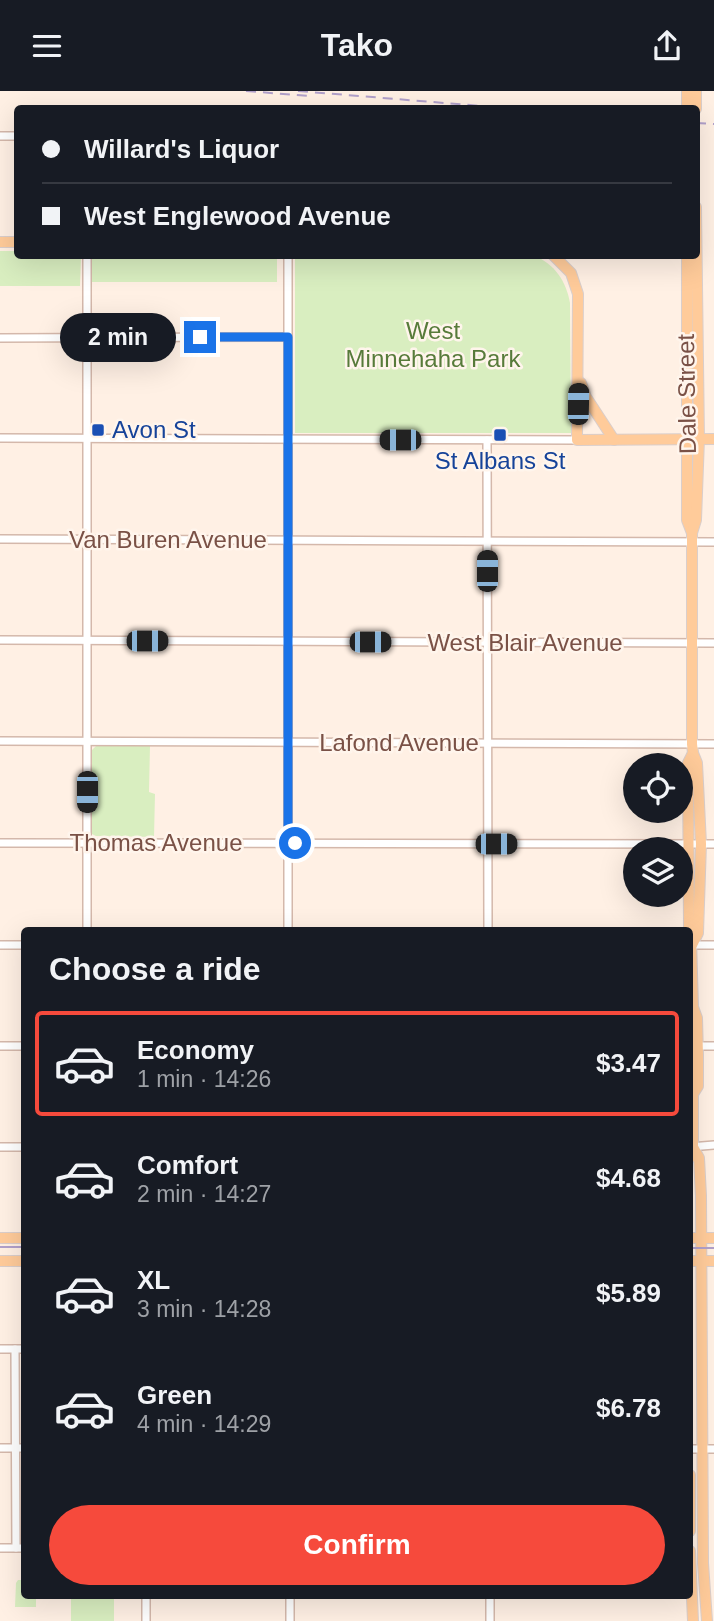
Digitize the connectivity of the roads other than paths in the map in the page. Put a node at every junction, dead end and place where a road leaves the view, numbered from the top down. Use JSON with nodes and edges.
{"nodes":[{"id":1,"x":87,"y":259,"type":"edge"},
{"id":2,"x":288,"y":259,"type":"edge"},
{"id":3,"x":558,"y":259,"type":"edge"},
{"id":4,"x":687,"y":259,"type":"edge"},
{"id":5,"x":697,"y":259,"type":"edge"},
{"id":6,"x":86,"y":337,"type":"junction"},
{"id":7,"x":288,"y":337,"type":"junction"},
{"id":8,"x":0,"y":338,"type":"edge"},
{"id":9,"x":579,"y":376,"type":"junction"},
{"id":10,"x":0,"y":438,"type":"edge"},
{"id":11,"x":86,"y":438,"type":"junction"},
{"id":12,"x":687,"y":439,"type":"junction"},
{"id":13,"x":699,"y":439,"type":"junction"},
{"id":14,"x":714,"y":439,"type":"edge"},
{"id":15,"x":287,"y":440,"type":"junction"},
{"id":16,"x":487,"y":440,"type":"junction"},
{"id":17,"x":577,"y":440,"type":"junction"},
{"id":18,"x":614,"y":440,"type":"junction"},
{"id":19,"x":692,"y":537,"type":"junction"},
{"id":20,"x":0,"y":539,"type":"edge"},
{"id":21,"x":86,"y":540,"type":"junction"},
{"id":22,"x":287,"y":541,"type":"junction"},
{"id":23,"x":487,"y":542,"type":"junction"},
{"id":24,"x":714,"y":542,"type":"edge"},
{"id":25,"x":0,"y":640,"type":"edge"},
{"id":26,"x":86,"y":641,"type":"junction"},
{"id":27,"x":287,"y":642,"type":"junction"},
{"id":28,"x":487,"y":642,"type":"junction"},
{"id":29,"x":692,"y":643,"type":"junction"},
{"id":30,"x":714,"y":643,"type":"edge"},
{"id":31,"x":0,"y":741,"type":"edge"},
{"id":32,"x":86,"y":742,"type":"junction"},
{"id":33,"x":286,"y":743,"type":"junction"},
{"id":34,"x":487,"y":744,"type":"junction"},
{"id":35,"x":714,"y":744,"type":"edge"},
{"id":36,"x":692,"y":749,"type":"junction"},
{"id":37,"x":689,"y":837,"type":"edge"},
{"id":38,"x":0,"y":843,"type":"edge"},
{"id":39,"x":87,"y":843,"type":"junction"},
{"id":40,"x":288,"y":843,"type":"junction"},
{"id":41,"x":488,"y":844,"type":"junction"},
{"id":42,"x":623,"y":844,"type":"edge"},
{"id":43,"x":693,"y":844,"type":"edge"},
{"id":44,"x":701,"y":844,"type":"junction"},
{"id":45,"x":714,"y":844,"type":"edge"},
{"id":46,"x":690,"y":907,"type":"edge"},
{"id":47,"x":87,"y":927,"type":"edge"},
{"id":48,"x":288,"y":927,"type":"edge"},
{"id":49,"x":488,"y":927,"type":"edge"},
{"id":50,"x":690,"y":927,"type":"edge"},
{"id":51,"x":693,"y":937,"type":"edge"},
{"id":52,"x":693,"y":940,"type":"edge"},
{"id":53,"x":0,"y":945,"type":"edge"},
{"id":54,"x":21,"y":945,"type":"edge"},
{"id":55,"x":714,"y":945,"type":"edge"},
{"id":56,"x":693,"y":1014,"type":"edge"},
{"id":57,"x":0,"y":1046,"type":"edge"},
{"id":58,"x":21,"y":1046,"type":"edge"},
{"id":59,"x":698,"y":1046,"type":"junction"},
{"id":60,"x":714,"y":1046,"type":"edge"},
{"id":61,"x":693,"y":1094,"type":"edge"},
{"id":62,"x":714,"y":1145,"type":"edge"},
{"id":63,"x":0,"y":1147,"type":"edge"},
{"id":64,"x":21,"y":1147,"type":"edge"},
{"id":65,"x":693,"y":1147,"type":"edge"},
{"id":66,"x":693,"y":1150,"type":"edge"},
{"id":67,"x":0,"y":1238,"type":"edge"},
{"id":68,"x":21,"y":1238,"type":"edge"},
{"id":69,"x":693,"y":1238,"type":"edge"},
{"id":70,"x":714,"y":1238,"type":"edge"},
{"id":71,"x":702,"y":1239,"type":"junction"},
{"id":72,"x":0,"y":1261,"type":"edge"},
{"id":73,"x":21,"y":1261,"type":"edge"},
{"id":74,"x":693,"y":1261,"type":"edge"},
{"id":75,"x":702,"y":1261,"type":"junction"},
{"id":76,"x":714,"y":1261,"type":"edge"},
{"id":77,"x":0,"y":1349,"type":"edge"},
{"id":78,"x":15,"y":1349,"type":"junction"},
{"id":79,"x":21,"y":1349,"type":"edge"},
{"id":80,"x":0,"y":1448,"type":"edge"},
{"id":81,"x":20,"y":1448,"type":"edge"},
{"id":82,"x":708,"y":1449,"type":"edge"},
{"id":83,"x":0,"y":1548,"type":"edge"},
{"id":84,"x":20,"y":1548,"type":"edge"},
{"id":85,"x":146,"y":1599,"type":"edge"},
{"id":86,"x":290,"y":1599,"type":"edge"},
{"id":87,"x":490,"y":1599,"type":"edge"},
{"id":88,"x":692,"y":1599,"type":"edge"},
{"id":89,"x":146,"y":1621,"type":"edge"},
{"id":90,"x":290,"y":1621,"type":"edge"},
{"id":91,"x":490,"y":1621,"type":"edge"},
{"id":92,"x":693,"y":1621,"type":"edge"},
{"id":93,"x":707,"y":1621,"type":"edge"}],
"edges":[{"from":1,"to":6,"type":"street"},
{"from":2,"to":7,"type":"street"},
{"from":3,"to":9,"type":"main road"},
{"from":4,"to":12,"type":"main road","name":"Dale Street"},
{"from":5,"to":13,"type":"main road","name":"Dale Street"},
{"from":6,"to":7,"type":"street"},
{"from":6,"to":8,"type":"street"},
{"from":6,"to":11,"type":"street"},
{"from":7,"to":15,"type":"street"},
{"from":9,"to":17,"type":"main road"},
{"from":9,"to":18,"type":"main road"},
{"from":10,"to":11,"type":"street"},
{"from":11,"to":15,"type":"street"},
{"from":11,"to":21,"type":"street"},
{"from":12,"to":13,"type":"main road"},
{"from":12,"to":18,"type":"main road"},
{"from":12,"to":19,"type":"main road","name":"Dale Street"},
{"from":13,"to":14,"type":"main road"},
{"from":13,"to":19,"type":"main road","name":"Dale Street"},
{"from":15,"to":16,"type":"street"},
{"from":15,"to":22,"type":"street"},
{"from":16,"to":17,"type":"street"},
{"from":16,"to":23,"type":"street"},
{"from":17,"to":18,"type":"main road"},
{"from":19,"to":23,"type":"street","name":"Van Buren Avenue"},
{"from":19,"to":24,"type":"street","name":"Van Buren Avenue"},
{"from":19,"to":29,"type":"main road","name":"Dale Street"},
{"from":20,"to":21,"type":"street","name":"Van Buren Avenue"},
{"from":21,"to":22,"type":"street","name":"Van Buren Avenue"},
{"from":21,"to":26,"type":"street"},
{"from":22,"to":23,"type":"street","name":"Van Buren Avenue"},
{"from":22,"to":27,"type":"street"},
{"from":23,"to":28,"type":"street"},
{"from":25,"to":26,"type":"street","name":"West Blair Avenue"},
{"from":26,"to":27,"type":"street","name":"West Blair Avenue"},
{"from":26,"to":32,"type":"street"},
{"from":27,"to":28,"type":"street","name":"West Blair Avenue"},
{"from":27,"to":33,"type":"street"},
{"from":28,"to":29,"type":"street","name":"West Blair Avenue"},
{"from":28,"to":34,"type":"street"},
{"from":29,"to":30,"type":"street","name":"West Blair Avenue"},
{"from":29,"to":36,"type":"main road","name":"Dale Street"},
{"from":31,"to":32,"type":"street","name":"Lafond Avenue"},
{"from":32,"to":33,"type":"street","name":"Lafond Avenue"},
{"from":32,"to":39,"type":"street"},
{"from":33,"to":34,"type":"street","name":"Lafond Avenue"},
{"from":33,"to":40,"type":"street"},
{"from":34,"to":36,"type":"street","name":"Lafond Avenue"},
{"from":34,"to":41,"type":"street"},
{"from":35,"to":36,"type":"street","name":"Lafond Avenue"},
{"from":36,"to":37,"type":"main road","name":"Dale Street"},
{"from":36,"to":44,"type":"main road","name":"Dale Street"},
{"from":38,"to":39,"type":"street","name":"Thomas Avenue"},
{"from":39,"to":40,"type":"street","name":"Thomas Avenue"},
{"from":39,"to":47,"type":"street"},
{"from":40,"to":41,"type":"street","name":"Thomas Avenue"},
{"from":40,"to":48,"type":"street"},
{"from":41,"to":42,"type":"street","name":"Thomas Avenue"},
{"from":41,"to":49,"type":"street"},
{"from":43,"to":44,"type":"street","name":"Thomas Avenue"},
{"from":44,"to":45,"type":"street","name":"Thomas Avenue"},
{"from":44,"to":51,"type":"main road","name":"Dale Street"},
{"from":46,"to":50,"type":"main road","name":"Dale Street"},
{"from":52,"to":55,"type":"street"},
{"from":53,"to":54,"type":"street"},
{"from":56,"to":59,"type":"main road","name":"Dale Street"},
{"from":57,"to":58,"type":"street"},
{"from":59,"to":60,"type":"street"},
{"from":59,"to":61,"type":"main road","name":"Dale Street"},
{"from":62,"to":65,"type":"street"},
{"from":63,"to":64,"type":"street"},
{"from":66,"to":71,"type":"main road","name":"Dale Street"},
{"from":67,"to":68,"type":"main road"},
{"from":69,"to":71,"type":"main road"},
{"from":70,"to":71,"type":"main road"},
{"from":71,"to":75,"type":"main road","name":"Dale Street"},
{"from":72,"to":73,"type":"main road"},
{"from":74,"to":75,"type":"main road"},
{"from":75,"to":76,"type":"main road"},
{"from":75,"to":82,"type":"main road","name":"Dale Street"},
{"from":77,"to":78,"type":"street"},
{"from":78,"to":79,"type":"street"},
{"from":78,"to":81,"type":"street"},
{"from":80,"to":81,"type":"street"},
{"from":81,"to":84,"type":"street"},
{"from":82,"to":93,"type":"main road","name":"Dale Street"},
{"from":83,"to":84,"type":"street"},
{"from":85,"to":89,"type":"street"},
{"from":86,"to":90,"type":"street"},
{"from":87,"to":91,"type":"street"},
{"from":88,"to":92,"type":"main road"}]}
